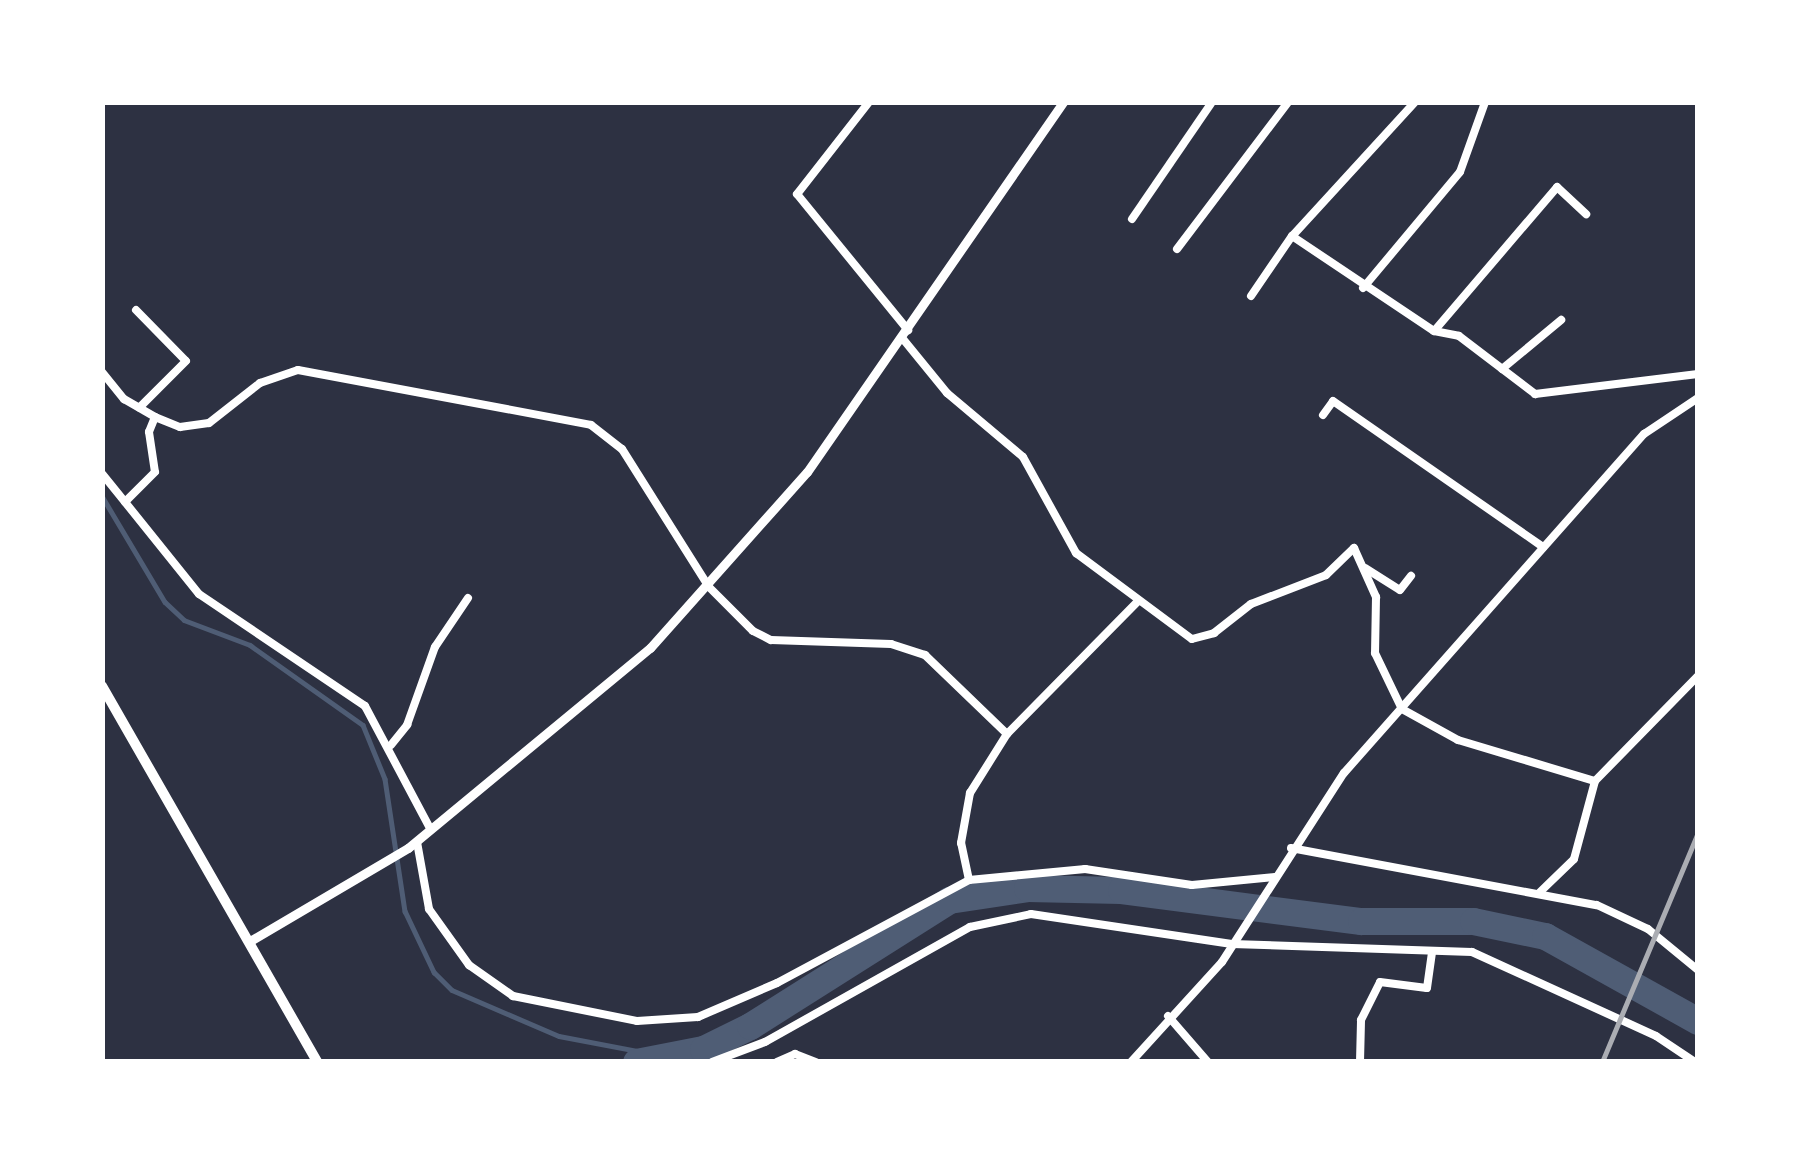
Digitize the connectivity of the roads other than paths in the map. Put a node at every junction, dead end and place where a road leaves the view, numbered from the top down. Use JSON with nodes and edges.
{"nodes":[{"id":1,"x":869,"y":102,"type":"edge"},
{"id":2,"x":1063,"y":102,"type":"edge"},
{"id":3,"x":1212,"y":102,"type":"edge"},
{"id":4,"x":1288,"y":102,"type":"edge"},
{"id":5,"x":1415,"y":102,"type":"edge"},
{"id":6,"x":1485,"y":102,"type":"edge"},
{"id":7,"x":1586,"y":214,"type":"dead end"},
{"id":8,"x":1132,"y":219,"type":"dead end"},
{"id":9,"x":1292,"y":236,"type":"junction"},
{"id":10,"x":1177,"y":249,"type":"dead end"},
{"id":11,"x":1362,"y":288,"type":"junction"},
{"id":12,"x":1252,"y":296,"type":"dead end"},
{"id":13,"x":136,"y":310,"type":"dead end"},
{"id":14,"x":1561,"y":320,"type":"dead end"},
{"id":15,"x":1434,"y":331,"type":"junction"},
{"id":16,"x":905,"y":335,"type":"junction"},
{"id":17,"x":1502,"y":369,"type":"junction"},
{"id":18,"x":102,"y":372,"type":"edge"},
{"id":19,"x":1698,"y":374,"type":"edge"},
{"id":20,"x":1698,"y":398,"type":"edge"},
{"id":21,"x":139,"y":408,"type":"junction"},
{"id":22,"x":1324,"y":415,"type":"dead end"},
{"id":23,"x":155,"y":417,"type":"junction"},
{"id":24,"x":102,"y":474,"type":"edge"},
{"id":25,"x":125,"y":502,"type":"junction"},
{"id":26,"x":1543,"y":547,"type":"junction"},
{"id":27,"x":1364,"y":568,"type":"junction"},
{"id":28,"x":1411,"y":576,"type":"dead end"},
{"id":29,"x":709,"y":587,"type":"junction"},
{"id":30,"x":468,"y":598,"type":"dead end"},
{"id":31,"x":1138,"y":601,"type":"junction"},
{"id":32,"x":1698,"y":676,"type":"edge"},
{"id":33,"x":102,"y":686,"type":"edge"},
{"id":34,"x":1402,"y":709,"type":"junction"},
{"id":35,"x":1006,"y":734,"type":"junction"},
{"id":36,"x":391,"y":745,"type":"junction"},
{"id":37,"x":1595,"y":781,"type":"junction"},
{"id":38,"x":431,"y":830,"type":"junction"},
{"id":39,"x":412,"y":845,"type":"junction"},
{"id":40,"x":1291,"y":848,"type":"junction"},
{"id":41,"x":1275,"y":877,"type":"junction"},
{"id":42,"x":969,"y":880,"type":"junction"},
{"id":43,"x":1539,"y":893,"type":"junction"},
{"id":44,"x":250,"y":941,"type":"junction"},
{"id":45,"x":1232,"y":944,"type":"junction"},
{"id":46,"x":1432,"y":951,"type":"junction"},
{"id":47,"x":1698,"y":970,"type":"edge"},
{"id":48,"x":1168,"y":1016,"type":"junction"},
{"id":49,"x":317,"y":1062,"type":"edge"},
{"id":50,"x":712,"y":1062,"type":"edge"},
{"id":51,"x":777,"y":1062,"type":"edge"},
{"id":52,"x":816,"y":1062,"type":"edge"},
{"id":53,"x":1131,"y":1062,"type":"edge"},
{"id":54,"x":1208,"y":1062,"type":"edge"},
{"id":55,"x":1360,"y":1062,"type":"edge"},
{"id":56,"x":1695,"y":1062,"type":"edge"}],
"edges":[{"from":1,"to":16,"type":"street"},
{"from":2,"to":16,"type":"street"},
{"from":3,"to":8,"type":"street"},
{"from":4,"to":10,"type":"street"},
{"from":5,"to":9,"type":"street"},
{"from":6,"to":11,"type":"street"},
{"from":7,"to":15,"type":"street"},
{"from":9,"to":11,"type":"street"},
{"from":9,"to":12,"type":"street"},
{"from":11,"to":15,"type":"street"},
{"from":13,"to":21,"type":"street"},
{"from":14,"to":17,"type":"street"},
{"from":15,"to":17,"type":"street"},
{"from":16,"to":29,"type":"street"},
{"from":16,"to":31,"type":"street"},
{"from":17,"to":19,"type":"street"},
{"from":18,"to":21,"type":"street"},
{"from":20,"to":26,"type":"street"},
{"from":21,"to":23,"type":"street"},
{"from":22,"to":26,"type":"street"},
{"from":23,"to":25,"type":"street"},
{"from":23,"to":29,"type":"street"},
{"from":24,"to":25,"type":"street"},
{"from":25,"to":36,"type":"street"},
{"from":26,"to":34,"type":"street"},
{"from":27,"to":28,"type":"street"},
{"from":27,"to":31,"type":"street"},
{"from":27,"to":34,"type":"street"},
{"from":29,"to":35,"type":"street"},
{"from":29,"to":38,"type":"street"},
{"from":30,"to":36,"type":"street"},
{"from":31,"to":35,"type":"street"},
{"from":32,"to":37,"type":"street"},
{"from":33,"to":44,"type":"main road"},
{"from":34,"to":37,"type":"street"},
{"from":34,"to":40,"type":"street"},
{"from":35,"to":42,"type":"street"},
{"from":36,"to":38,"type":"street"},
{"from":37,"to":43,"type":"street"},
{"from":38,"to":39,"type":"street"},
{"from":39,"to":42,"type":"street"},
{"from":39,"to":44,"type":"street"},
{"from":40,"to":41,"type":"street"},
{"from":40,"to":43,"type":"street"},
{"from":41,"to":42,"type":"street"},
{"from":41,"to":45,"type":"street"},
{"from":43,"to":47,"type":"street"},
{"from":44,"to":49,"type":"main road"},
{"from":45,"to":46,"type":"street"},
{"from":45,"to":48,"type":"street"},
{"from":45,"to":50,"type":"street"},
{"from":46,"to":55,"type":"street"},
{"from":46,"to":56,"type":"street"},
{"from":48,"to":53,"type":"street"},
{"from":48,"to":54,"type":"street"},
{"from":51,"to":52,"type":"street"}]}
